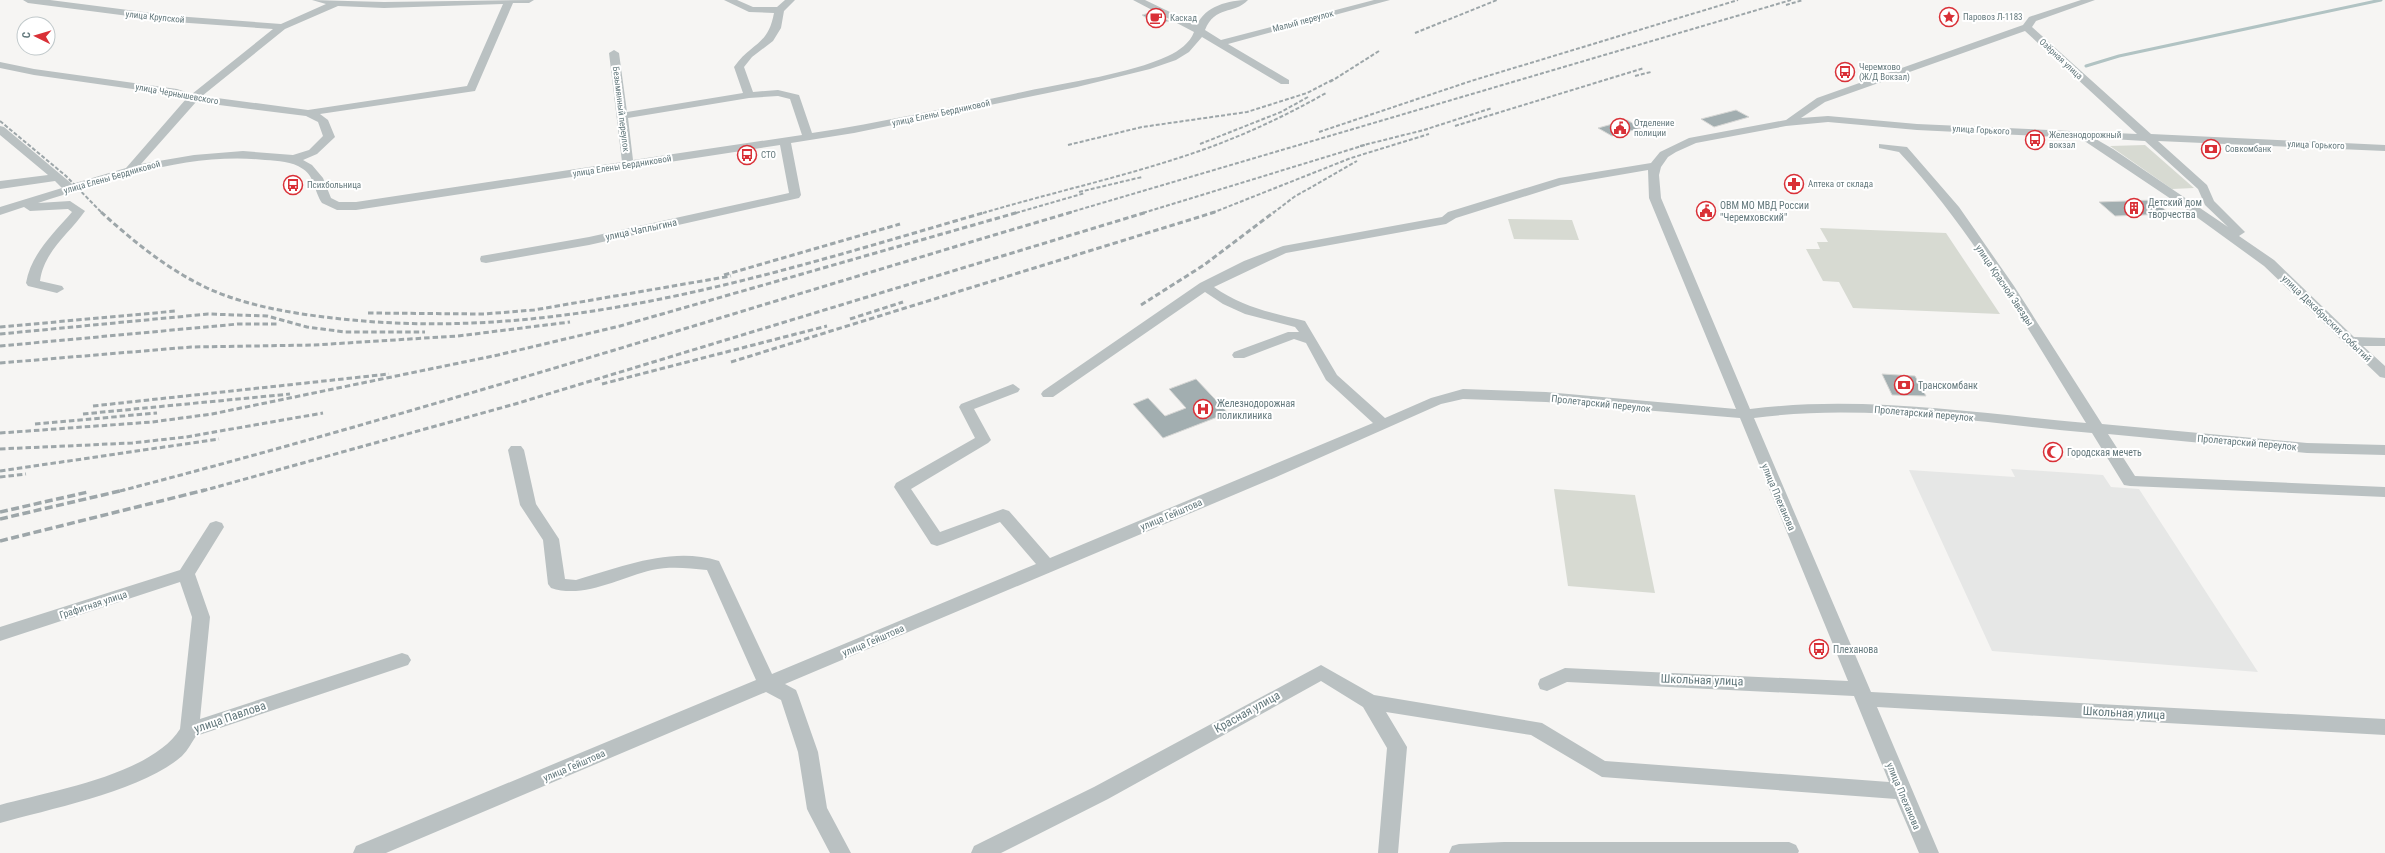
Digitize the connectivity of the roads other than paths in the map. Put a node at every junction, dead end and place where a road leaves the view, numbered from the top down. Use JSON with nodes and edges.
{"nodes":[{"id":1,"x":28,"y":0,"type":"edge"},
{"id":2,"x":317,"y":0,"type":"edge"},
{"id":3,"x":528,"y":0,"type":"edge"},
{"id":4,"x":729,"y":0,"type":"edge"},
{"id":5,"x":790,"y":0,"type":"edge"},
{"id":6,"x":1138,"y":0,"type":"edge"},
{"id":7,"x":1243,"y":0,"type":"edge"},
{"id":8,"x":1385,"y":0,"type":"edge"},
{"id":9,"x":2090,"y":0,"type":"edge"},
{"id":10,"x":509,"y":2,"type":"junction"},
{"id":11,"x":337,"y":3,"type":"junction"},
{"id":12,"x":752,"y":10,"type":"junction"},
{"id":13,"x":779,"y":10,"type":"junction"},
{"id":14,"x":2027,"y":27,"type":"junction"},
{"id":15,"x":282,"y":28,"type":"junction"},
{"id":16,"x":776,"y":28,"type":"junction"},
{"id":17,"x":1200,"y":31,"type":"junction"},
{"id":18,"x":1220,"y":43,"type":"junction"},
{"id":19,"x":614,"y":53,"type":"dead end"},
{"id":20,"x":0,"y":65,"type":"edge"},
{"id":21,"x":1285,"y":82,"type":"dead end"},
{"id":22,"x":749,"y":95,"type":"junction"},
{"id":23,"x":193,"y":98,"type":"junction"},
{"id":24,"x":308,"y":113,"type":"junction"},
{"id":25,"x":622,"y":116,"type":"junction"},
{"id":26,"x":1786,"y":123,"type":"junction"},
{"id":27,"x":0,"y":129,"type":"edge"},
{"id":28,"x":2081,"y":136,"type":"junction"},
{"id":29,"x":808,"y":137,"type":"junction"},
{"id":30,"x":2147,"y":138,"type":"junction"},
{"id":31,"x":785,"y":141,"type":"junction"},
{"id":32,"x":1883,"y":146,"type":"dead end"},
{"id":33,"x":2385,"y":148,"type":"edge"},
{"id":34,"x":294,"y":159,"type":"junction"},
{"id":35,"x":628,"y":165,"type":"junction"},
{"id":36,"x":1654,"y":166,"type":"junction"},
{"id":37,"x":130,"y":170,"type":"junction"},
{"id":38,"x":58,"y":176,"type":"junction"},
{"id":39,"x":0,"y":185,"type":"edge"},
{"id":40,"x":69,"y":188,"type":"junction"},
{"id":41,"x":2,"y":210,"type":"edge"},
{"id":42,"x":486,"y":259,"type":"dead end"},
{"id":43,"x":2269,"y":263,"type":"junction"},
{"id":44,"x":1205,"y":286,"type":"junction"},
{"id":45,"x":57,"y":289,"type":"dead end"},
{"id":46,"x":1311,"y":340,"type":"junction"},
{"id":47,"x":2350,"y":341,"type":"junction"},
{"id":48,"x":2385,"y":342,"type":"edge"},
{"id":49,"x":1239,"y":355,"type":"dead end"},
{"id":50,"x":2385,"y":374,"type":"edge"},
{"id":51,"x":1014,"y":389,"type":"dead end"},
{"id":52,"x":1048,"y":394,"type":"dead end"},
{"id":53,"x":1463,"y":394,"type":"joint"},
{"id":54,"x":1745,"y":414,"type":"junction"},
{"id":55,"x":1382,"y":423,"type":"junction"},
{"id":56,"x":2097,"y":429,"type":"junction"},
{"id":57,"x":516,"y":450,"type":"dead end"},
{"id":58,"x":2385,"y":450,"type":"edge"},
{"id":59,"x":2385,"y":492,"type":"edge"},
{"id":60,"x":216,"y":528,"type":"dead end"},
{"id":61,"x":1048,"y":566,"type":"junction"},
{"id":62,"x":186,"y":574,"type":"junction"},
{"id":63,"x":0,"y":634,"type":"edge"},
{"id":64,"x":402,"y":660,"type":"dead end"},
{"id":65,"x":767,"y":684,"type":"junction"},
{"id":66,"x":1547,"y":684,"type":"dead end"},
{"id":67,"x":1861,"y":694,"type":"junction"},
{"id":68,"x":1370,"y":702,"type":"junction"},
{"id":69,"x":2385,"y":727,"type":"edge"},
{"id":70,"x":189,"y":730,"type":"junction"},
{"id":71,"x":1901,"y":791,"type":"junction"},
{"id":72,"x":0,"y":814,"type":"edge"},
{"id":73,"x":1789,"y":851,"type":"dead end"},
{"id":74,"x":1504,"y":852,"type":"edge"},
{"id":75,"x":363,"y":853,"type":"edge"},
{"id":76,"x":841,"y":853,"type":"edge"},
{"id":77,"x":981,"y":853,"type":"edge"},
{"id":78,"x":1388,"y":853,"type":"edge"},
{"id":79,"x":1459,"y":853,"type":"edge"},
{"id":80,"x":1929,"y":853,"type":"edge"}],
"edges":[{"from":1,"to":15,"type":"street","name":"улица Крупской"},
{"from":2,"to":11,"type":"street"},
{"from":3,"to":10,"type":"street"},
{"from":4,"to":12,"type":"street"},
{"from":5,"to":13,"type":"street"},
{"from":6,"to":17,"type":"street"},
{"from":7,"to":17,"type":"street","name":"улица Елены Бердниковой"},
{"from":8,"to":18,"type":"street","name":"Малый переулок"},
{"from":9,"to":14,"type":"street"},
{"from":10,"to":11,"type":"street"},
{"from":10,"to":24,"type":"street","name":"улица Чернышевского"},
{"from":11,"to":15,"type":"street"},
{"from":12,"to":13,"type":"street"},
{"from":12,"to":16,"type":"street"},
{"from":13,"to":16,"type":"street"},
{"from":14,"to":26,"type":"street"},
{"from":14,"to":30,"type":"street","name":"Озёрная улица"},
{"from":15,"to":23,"type":"street"},
{"from":16,"to":22,"type":"street"},
{"from":17,"to":18,"type":"street"},
{"from":17,"to":29,"type":"street","name":"улица Елены Бердниковой"},
{"from":18,"to":21,"type":"street"},
{"from":19,"to":25,"type":"street","name":"Безымянный переулок"},
{"from":20,"to":23,"type":"street","name":"улица Чернышевского"},
{"from":22,"to":25,"type":"street"},
{"from":22,"to":29,"type":"street"},
{"from":23,"to":24,"type":"street","name":"улица Чернышевского"},
{"from":23,"to":37,"type":"street"},
{"from":24,"to":34,"type":"street","name":"улица Чернышевского"},
{"from":25,"to":35,"type":"street","name":"Безымянный переулок"},
{"from":26,"to":28,"type":"street","name":"улица Горького"},
{"from":26,"to":36,"type":"street","name":"улица Горького"},
{"from":27,"to":38,"type":"street"},
{"from":28,"to":30,"type":"street","name":"улица Горького"},
{"from":28,"to":43,"type":"street","name":"улица Декабрьских Событий"},
{"from":29,"to":31,"type":"street","name":"улица Елены Бердниковой"},
{"from":30,"to":33,"type":"street","name":"улица Горького"},
{"from":30,"to":43,"type":"street","name":"улица Декабрьских Событий"},
{"from":31,"to":35,"type":"street","name":"улица Елены Бердниковой"},
{"from":31,"to":42,"type":"street","name":"улица Чаплыгина"},
{"from":32,"to":56,"type":"street","name":"улица Красной Звезды"},
{"from":34,"to":35,"type":"street","name":"улица Елены Бердниковой"},
{"from":34,"to":37,"type":"street","name":"улица Елены Бердниковой"},
{"from":36,"to":44,"type":"street"},
{"from":36,"to":54,"type":"street","name":"улица Плеханова"},
{"from":37,"to":40,"type":"street","name":"улица Елены Бердниковой"},
{"from":38,"to":39,"type":"street"},
{"from":38,"to":40,"type":"street"},
{"from":40,"to":41,"type":"street","name":"улица Елены Бердниковой"},
{"from":41,"to":45,"type":"street"},
{"from":43,"to":47,"type":"street","name":"улица Декабрьских Событий"},
{"from":44,"to":46,"type":"street"},
{"from":44,"to":52,"type":"street"},
{"from":46,"to":49,"type":"street"},
{"from":46,"to":55,"type":"street"},
{"from":47,"to":48,"type":"street"},
{"from":47,"to":50,"type":"street","name":"улица Декабрьских Событий"},
{"from":51,"to":61,"type":"street"},
{"from":53,"to":54,"type":"street","name":"Пролетарский переулок"},
{"from":53,"to":55,"type":"street","name":"улица Гейштова"},
{"from":54,"to":56,"type":"street","name":"Пролетарский переулок"},
{"from":54,"to":67,"type":"street","name":"улица Плеханова"},
{"from":55,"to":61,"type":"street","name":"улица Гейштова"},
{"from":56,"to":58,"type":"street","name":"Пролетарский переулок"},
{"from":56,"to":59,"type":"street","name":"улица Красной Звезды"},
{"from":57,"to":65,"type":"street"},
{"from":60,"to":62,"type":"street"},
{"from":61,"to":65,"type":"street","name":"улица Гейштова"},
{"from":62,"to":63,"type":"street","name":"Графитная улица"},
{"from":62,"to":70,"type":"street"},
{"from":64,"to":70,"type":"street","name":"улица Павлова"},
{"from":65,"to":75,"type":"street","name":"улица Гейштова"},
{"from":65,"to":76,"type":"street"},
{"from":66,"to":67,"type":"street","name":"Школьная улица"},
{"from":67,"to":69,"type":"street","name":"Школьная улица"},
{"from":67,"to":71,"type":"street","name":"улица Плеханова"},
{"from":68,"to":71,"type":"street"},
{"from":68,"to":77,"type":"street","name":"Красная улица"},
{"from":68,"to":78,"type":"street","name":"Красная улица"},
{"from":70,"to":72,"type":"street","name":"улица Павлова"},
{"from":71,"to":80,"type":"street","name":"улица Плеханова"},
{"from":73,"to":74,"type":"street"},
{"from":74,"to":79,"type":"street"}]}
